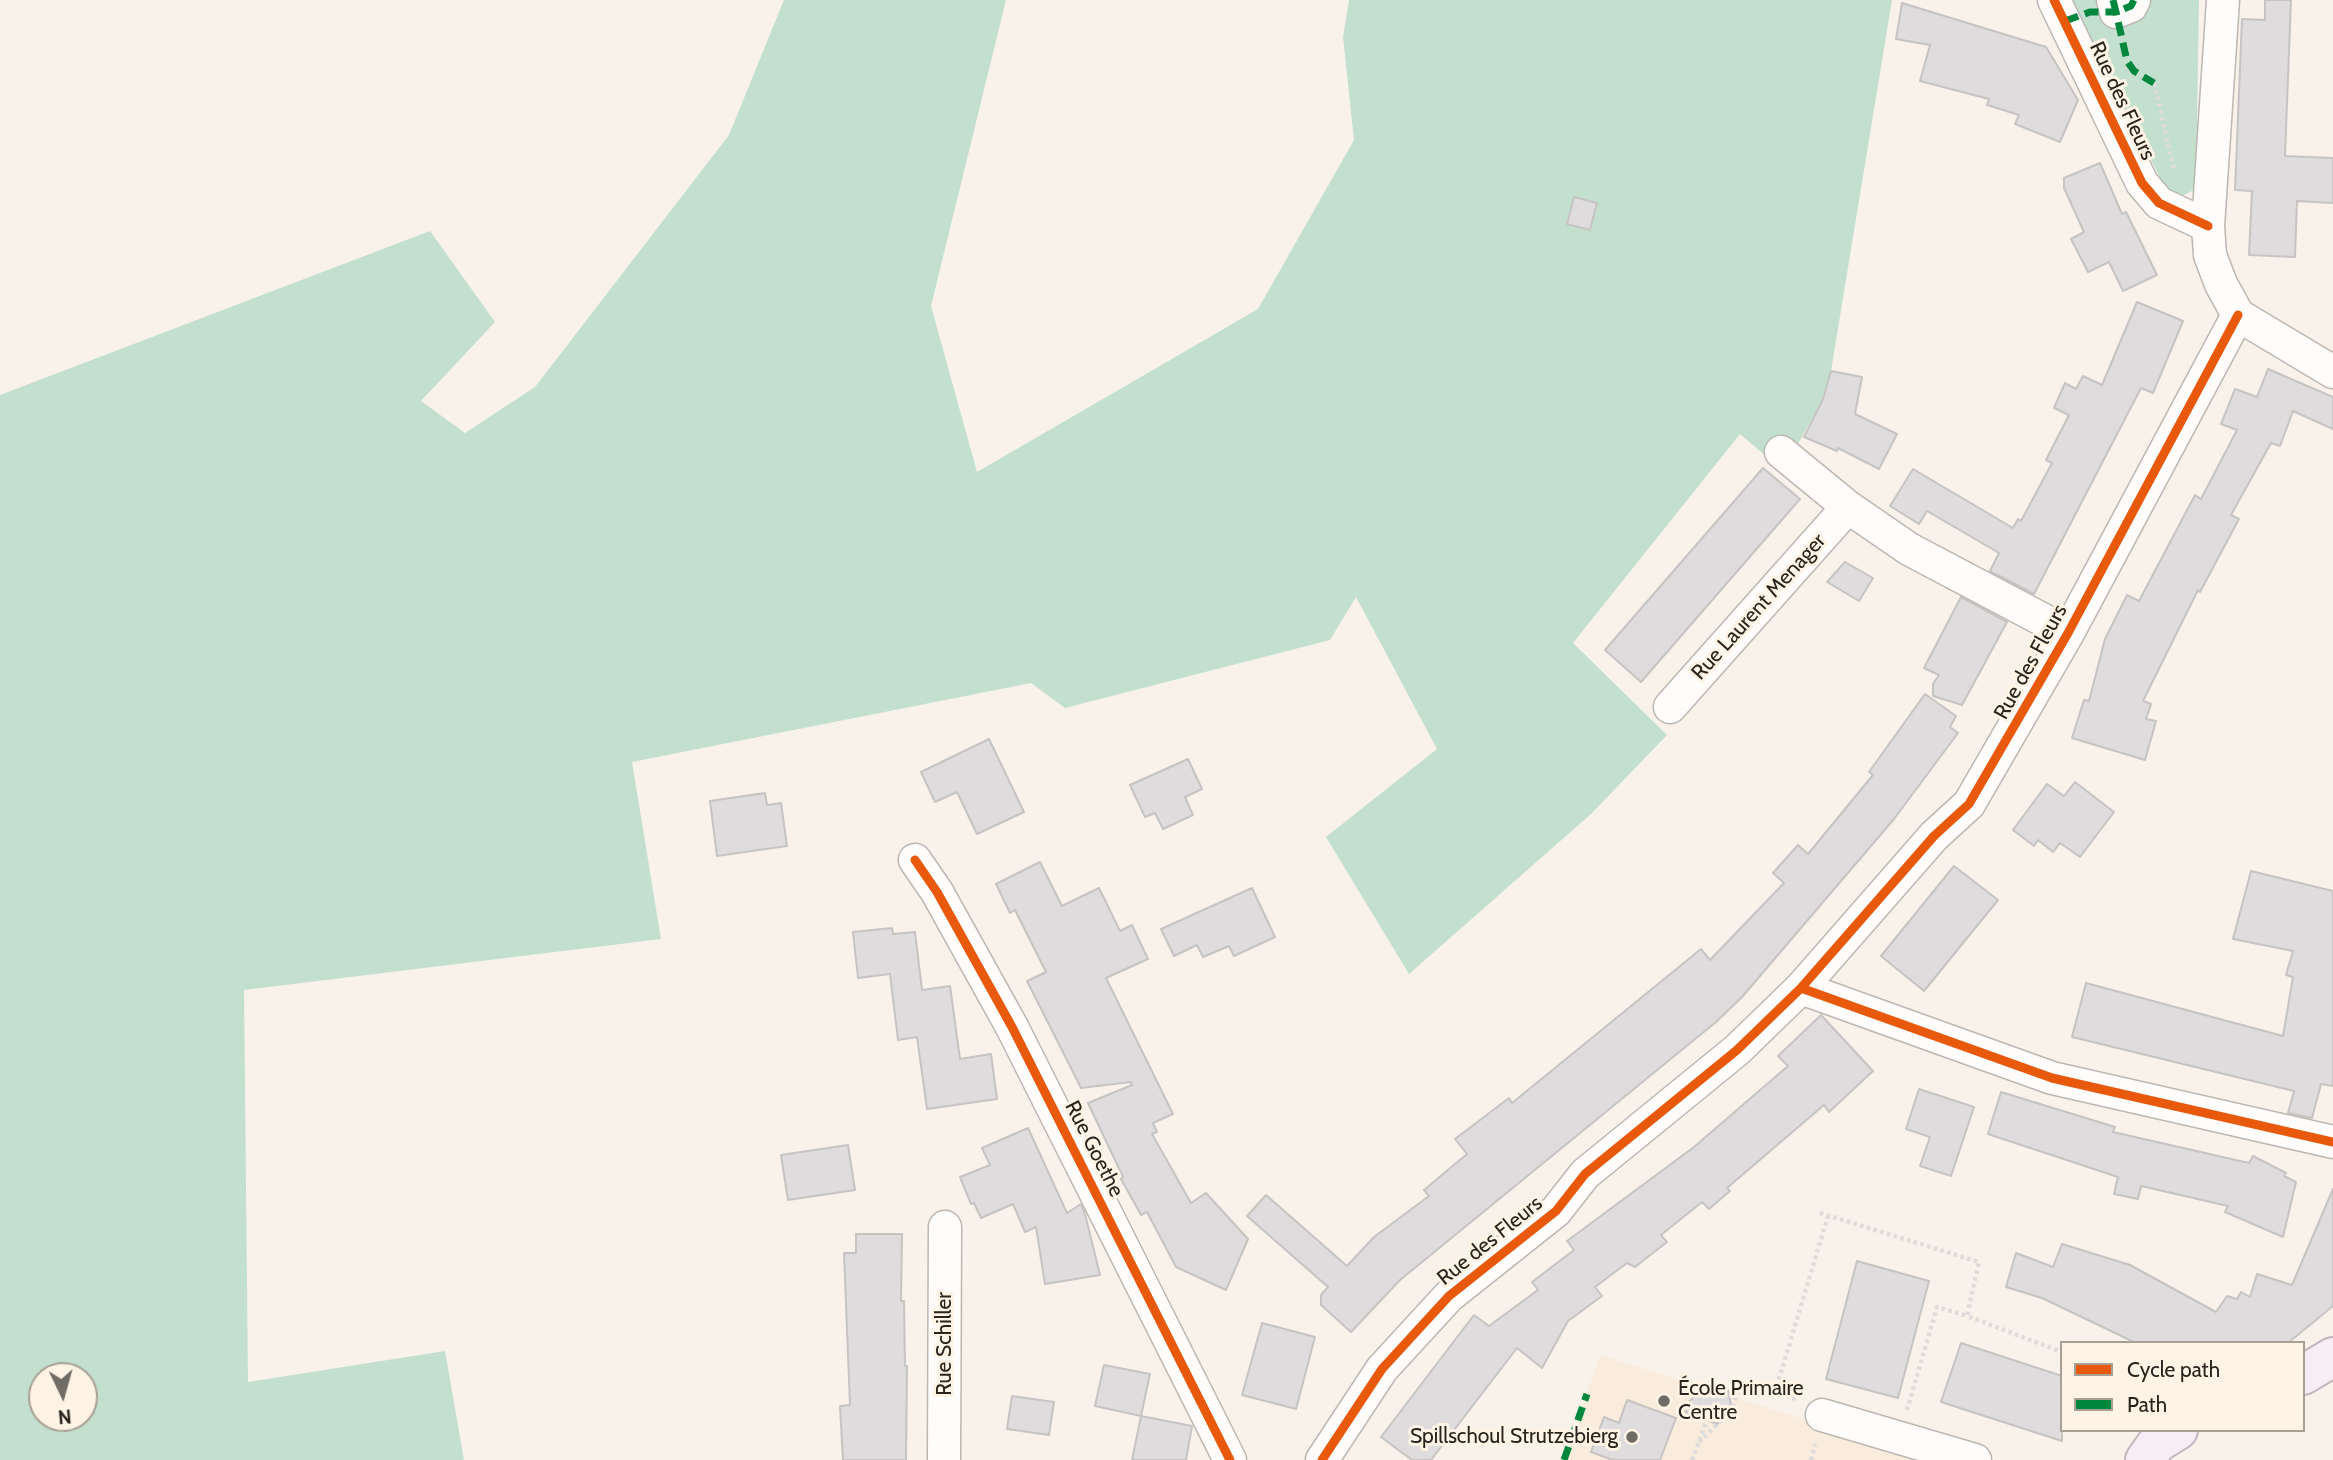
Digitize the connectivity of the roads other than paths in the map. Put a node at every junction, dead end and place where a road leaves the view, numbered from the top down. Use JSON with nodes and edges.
{"nodes":[{"id":1,"x":2054,"y":0,"type":"edge"},
{"id":2,"x":2113,"y":0,"type":"edge"},
{"id":3,"x":2134,"y":0,"type":"edge"},
{"id":4,"x":2223,"y":0,"type":"edge"},
{"id":5,"x":2208,"y":226,"type":"junction"},
{"id":6,"x":2238,"y":315,"type":"junction"},
{"id":7,"x":2333,"y":372,"type":"edge"},
{"id":8,"x":1781,"y":452,"type":"dead end"},
{"id":9,"x":1848,"y":507,"type":"junction"},
{"id":10,"x":2068,"y":634,"type":"junction"},
{"id":11,"x":1670,"y":707,"type":"dead end"},
{"id":12,"x":915,"y":860,"type":"dead end"},
{"id":13,"x":1801,"y":988,"type":"junction"},
{"id":14,"x":2333,"y":1142,"type":"edge"},
{"id":15,"x":945,"y":1227,"type":"dead end"},
{"id":16,"x":1822,"y":1415,"type":"road end"},
{"id":17,"x":2175,"y":1432,"type":"edge"},
{"id":18,"x":944,"y":1460,"type":"edge"},
{"id":19,"x":1230,"y":1460,"type":"edge"},
{"id":20,"x":1322,"y":1460,"type":"edge"},
{"id":21,"x":1975,"y":1460,"type":"edge"},
{"id":22,"x":2145,"y":1460,"type":"edge"}],
"edges":[{"from":1,"to":5,"type":"street","name":"Rue des Fleurs"},
{"from":2,"to":3,"type":"street"},
{"from":4,"to":5,"type":"street"},
{"from":5,"to":6,"type":"street"},
{"from":6,"to":7,"type":"street"},
{"from":6,"to":10,"type":"street","name":"Rue des Fleurs"},
{"from":8,"to":9,"type":"street"},
{"from":9,"to":10,"type":"street"},
{"from":9,"to":11,"type":"street","name":"Rue Laurent Menager"},
{"from":10,"to":13,"type":"street","name":"Rue des Fleurs"},
{"from":12,"to":19,"type":"street","name":"Rue Goethe"},
{"from":13,"to":14,"type":"street"},
{"from":13,"to":20,"type":"street","name":"Rue des Fleurs"},
{"from":15,"to":18,"type":"street","name":"Rue Schiller"},
{"from":16,"to":21,"type":"street"},
{"from":17,"to":22,"type":"main road"}]}
